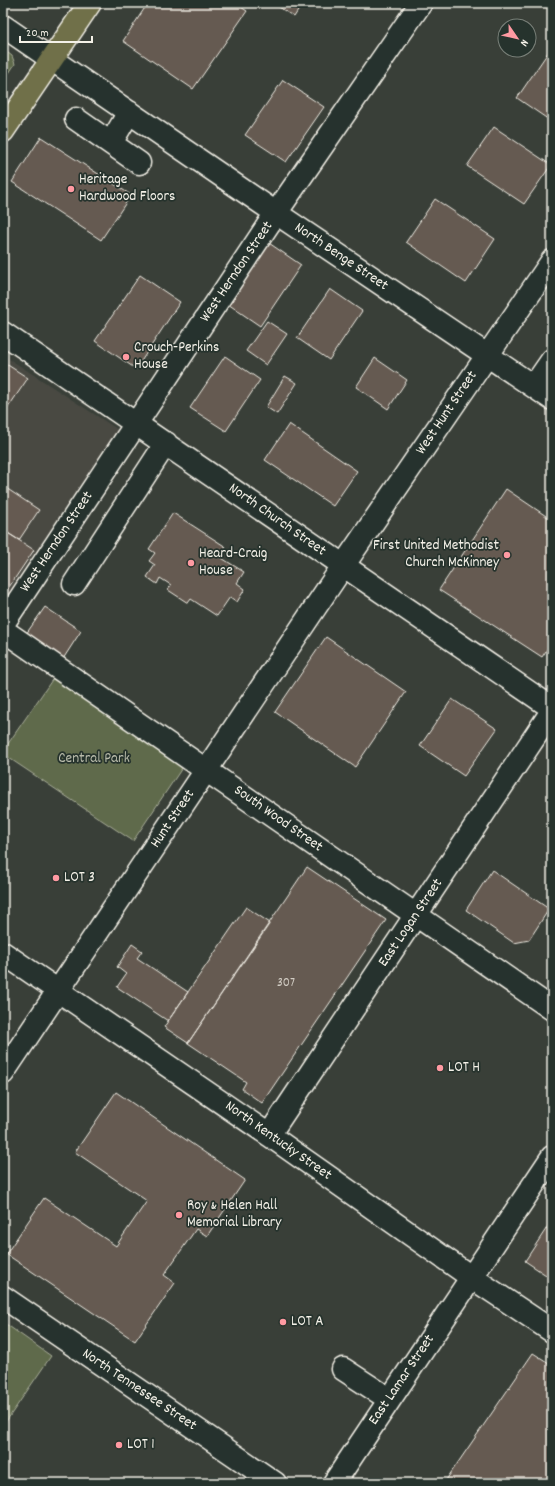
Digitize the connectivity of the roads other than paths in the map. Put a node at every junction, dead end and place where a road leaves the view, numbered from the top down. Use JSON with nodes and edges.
{"nodes":[{"id":1,"x":90,"y":3,"type":"edge"},
{"id":2,"x":421,"y":3,"type":"edge"},
{"id":3,"x":3,"y":26,"type":"edge"},
{"id":4,"x":52,"y":60,"type":"junction"},
{"id":5,"x":129,"y":112,"type":"junction"},
{"id":6,"x":76,"y":119,"type":"dead end"},
{"id":7,"x":3,"y":131,"type":"edge"},
{"id":8,"x":111,"y":143,"type":"junction"},
{"id":9,"x":139,"y":163,"type":"dead end"},
{"id":10,"x":276,"y":213,"type":"junction"},
{"id":11,"x":552,"y":261,"type":"edge"},
{"id":12,"x":3,"y":333,"type":"edge"},
{"id":13,"x":487,"y":355,"type":"junction"},
{"id":14,"x":552,"y":360,"type":"edge"},
{"id":15,"x":534,"y":386,"type":"junction"},
{"id":16,"x":552,"y":399,"type":"edge"},
{"id":17,"x":137,"y":423,"type":"junction"},
{"id":18,"x":166,"y":443,"type":"junction"},
{"id":19,"x":343,"y":566,"type":"junction"},
{"id":20,"x":74,"y":584,"type":"dead end"},
{"id":21,"x":3,"y":624,"type":"edge"},
{"id":22,"x":3,"y":630,"type":"edge"},
{"id":23,"x":552,"y":708,"type":"edge"},
{"id":24,"x":552,"y":711,"type":"edge"},
{"id":25,"x":206,"y":770,"type":"junction"},
{"id":26,"x":416,"y":915,"type":"junction"},
{"id":27,"x":3,"y":953,"type":"edge"},
{"id":28,"x":58,"y":990,"type":"junction"},
{"id":29,"x":552,"y":1009,"type":"edge"},
{"id":30,"x":3,"y":1073,"type":"edge"},
{"id":31,"x":269,"y":1135,"type":"junction"},
{"id":32,"x":552,"y":1157,"type":"edge"},
{"id":33,"x":471,"y":1277,"type":"junction"},
{"id":34,"x":3,"y":1297,"type":"edge"},
{"id":35,"x":552,"y":1331,"type":"edge"},
{"id":36,"x":343,"y":1369,"type":"dead end"},
{"id":37,"x":389,"y":1399,"type":"junction"},
{"id":38,"x":275,"y":1483,"type":"edge"},
{"id":39,"x":334,"y":1483,"type":"edge"}],
"edges":[{"from":1,"to":4,"type":"main road"},
{"from":2,"to":10,"type":"street","name":"West Herndon Street"},
{"from":3,"to":4,"type":"street","name":"North Benge Street"},
{"from":4,"to":5,"type":"street","name":"North Benge Street"},
{"from":4,"to":7,"type":"main road"},
{"from":5,"to":8,"type":"street"},
{"from":5,"to":10,"type":"street","name":"North Benge Street"},
{"from":6,"to":8,"type":"street"},
{"from":8,"to":9,"type":"street"},
{"from":10,"to":13,"type":"street","name":"North Benge Street"},
{"from":10,"to":17,"type":"street","name":"West Herndon Street"},
{"from":11,"to":13,"type":"street","name":"West Hunt Street"},
{"from":12,"to":17,"type":"street","name":"North Church Street"},
{"from":13,"to":15,"type":"street","name":"North Benge Street"},
{"from":13,"to":19,"type":"street","name":"West Hunt Street"},
{"from":14,"to":15,"type":"street"},
{"from":15,"to":16,"type":"street","name":"North Benge Street"},
{"from":17,"to":18,"type":"street","name":"North Church Street"},
{"from":17,"to":21,"type":"street","name":"West Herndon Street"},
{"from":18,"to":19,"type":"street","name":"North Church Street"},
{"from":18,"to":20,"type":"street"},
{"from":19,"to":23,"type":"street","name":"North Church Street"},
{"from":19,"to":25,"type":"street","name":"Hunt Street"},
{"from":22,"to":25,"type":"street","name":"South Wood Street"},
{"from":24,"to":26,"type":"street","name":"East Logan Street"},
{"from":25,"to":26,"type":"street","name":"South Wood Street"},
{"from":25,"to":28,"type":"street","name":"Hunt Street"},
{"from":26,"to":29,"type":"street","name":"South Wood Street"},
{"from":26,"to":31,"type":"street","name":"East Logan Street"},
{"from":27,"to":28,"type":"street","name":"North Kentucky Street"},
{"from":28,"to":30,"type":"street","name":"Hunt Street"},
{"from":28,"to":31,"type":"street","name":"North Kentucky Street"},
{"from":31,"to":33,"type":"street","name":"North Kentucky Street"},
{"from":32,"to":33,"type":"street","name":"East Lamar Street"},
{"from":33,"to":35,"type":"street","name":"North Kentucky Street"},
{"from":33,"to":37,"type":"street","name":"East Lamar Street"},
{"from":34,"to":38,"type":"street","name":"North Tennessee Street"},
{"from":36,"to":37,"type":"street"},
{"from":37,"to":39,"type":"street","name":"East Lamar Street"}]}
